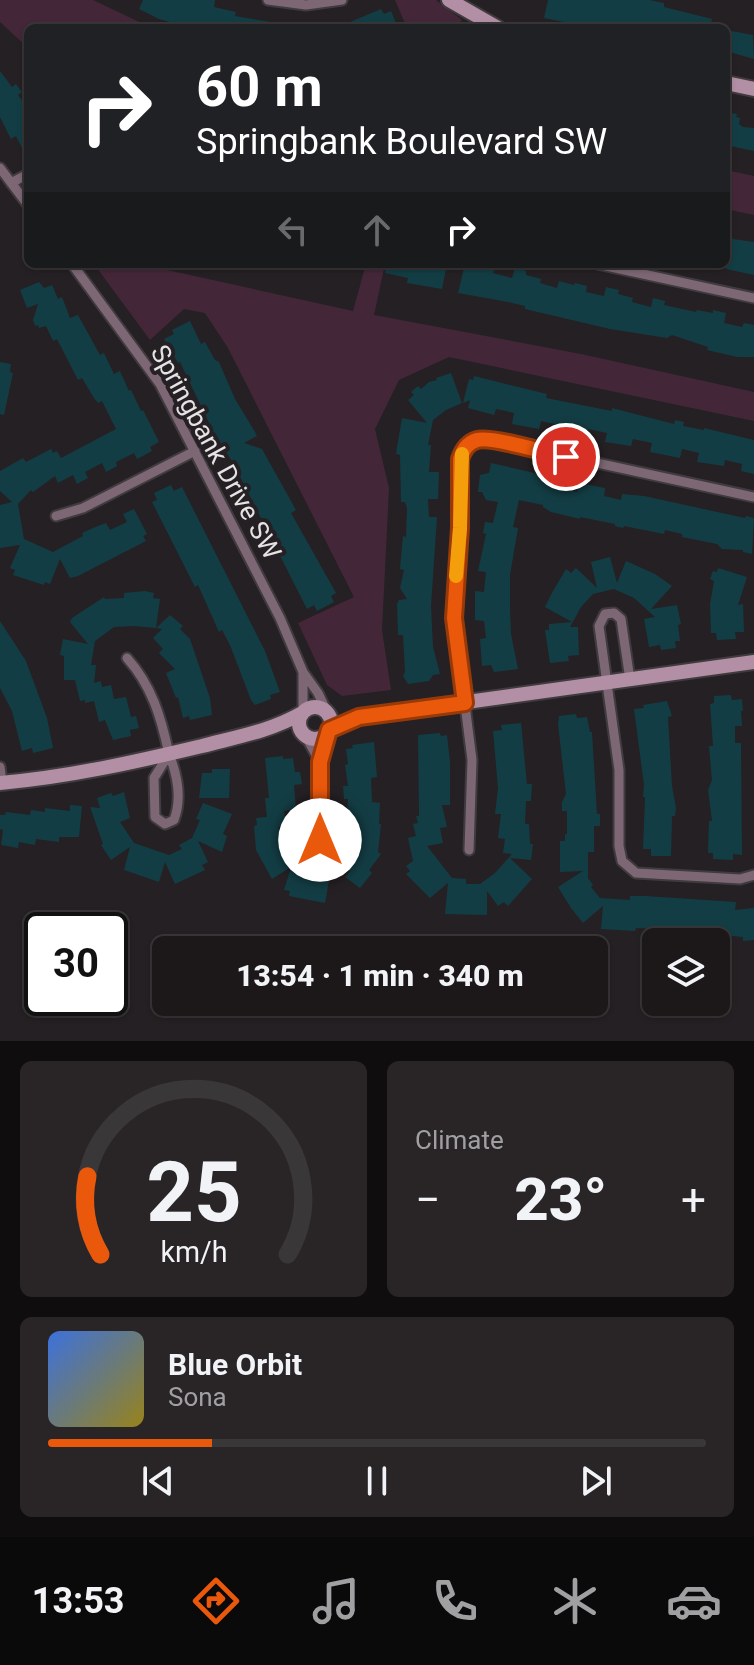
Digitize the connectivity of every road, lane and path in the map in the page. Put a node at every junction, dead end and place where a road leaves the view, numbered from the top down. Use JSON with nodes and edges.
{"nodes":[{"id":1,"x":268,"y":0,"type":"edge"},
{"id":2,"x":342,"y":0,"type":"edge"},
{"id":3,"x":449,"y":0,"type":"edge"},
{"id":4,"x":489,"y":24,"type":"edge"},
{"id":5,"x":730,"y":84,"type":"edge"},
{"id":6,"x":754,"y":89,"type":"edge"},
{"id":7,"x":0,"y":168,"type":"edge"},
{"id":8,"x":24,"y":176,"type":"edge"},
{"id":9,"x":11,"y":183,"type":"junction"},
{"id":10,"x":24,"y":200,"type":"edge"},
{"id":11,"x":75,"y":268,"type":"edge"},
{"id":12,"x":615,"y":268,"type":"edge"},
{"id":13,"x":754,"y":298,"type":"edge"},
{"id":14,"x":195,"y":451,"type":"junction"},
{"id":15,"x":754,"y":497,"type":"edge"},
{"id":16,"x":56,"y":516,"type":"dead end"},
{"id":17,"x":127,"y":658,"type":"dead end"},
{"id":18,"x":754,"y":662,"type":"edge"},
{"id":19,"x":303,"y":672,"type":"junction"},
{"id":20,"x":630,"y":680,"type":"junction"},
{"id":21,"x":607,"y":683,"type":"junction"},
{"id":22,"x":465,"y":703,"type":"junction"},
{"id":23,"x":303,"y":712,"type":"junction"},
{"id":24,"x":327,"y":712,"type":"junction"},
{"id":25,"x":359,"y":717,"type":"junction"},
{"id":26,"x":261,"y":732,"type":"junction"},
{"id":27,"x":328,"y":732,"type":"junction"},
{"id":28,"x":304,"y":735,"type":"junction"},
{"id":29,"x":169,"y":754,"type":"junction"},
{"id":30,"x":320,"y":762,"type":"junction"},
{"id":31,"x":0,"y":767,"type":"edge"},
{"id":32,"x":1,"y":783,"type":"edge"},
{"id":33,"x":320,"y":840,"type":"dead end"},
{"id":34,"x":469,"y":850,"type":"dead end"},
{"id":35,"x":754,"y":875,"type":"edge"}],
"edges":[{"from":1,"to":2,"type":"street"},
{"from":3,"to":4,"type":"street"},
{"from":5,"to":6,"type":"street"},
{"from":7,"to":9,"type":"street"},
{"from":8,"to":9,"type":"street"},
{"from":9,"to":10,"type":"street"},
{"from":11,"to":14,"type":"street","name":"Springbank Drive SW"},
{"from":12,"to":13,"type":"street"},
{"from":14,"to":16,"type":"street"},
{"from":14,"to":19,"type":"street","name":"Springbank Drive SW"},
{"from":15,"to":22,"type":"street"},
{"from":17,"to":29,"type":"street"},
{"from":18,"to":20,"type":"street"},
{"from":19,"to":23,"type":"street","name":"Springbank Drive SW"},
{"from":19,"to":24,"type":"street","name":"Springbank Drive SW"},
{"from":20,"to":21,"type":"street"},
{"from":20,"to":21,"type":"street"},
{"from":21,"to":22,"type":"street"},
{"from":21,"to":35,"type":"street"},
{"from":22,"to":25,"type":"street"},
{"from":22,"to":34,"type":"street"},
{"from":23,"to":24,"type":"street"},
{"from":23,"to":26,"type":"street"},
{"from":23,"to":28,"type":"street"},
{"from":24,"to":25,"type":"street"},
{"from":24,"to":27,"type":"street"},
{"from":25,"to":27,"type":"street"},
{"from":26,"to":28,"type":"street"},
{"from":26,"to":29,"type":"street"},
{"from":27,"to":28,"type":"street"},
{"from":27,"to":30,"type":"street"},
{"from":28,"to":30,"type":"street"},
{"from":29,"to":29,"type":"street"},
{"from":29,"to":32,"type":"street"},
{"from":30,"to":33,"type":"street"},
{"from":31,"to":32,"type":"street"}]}
